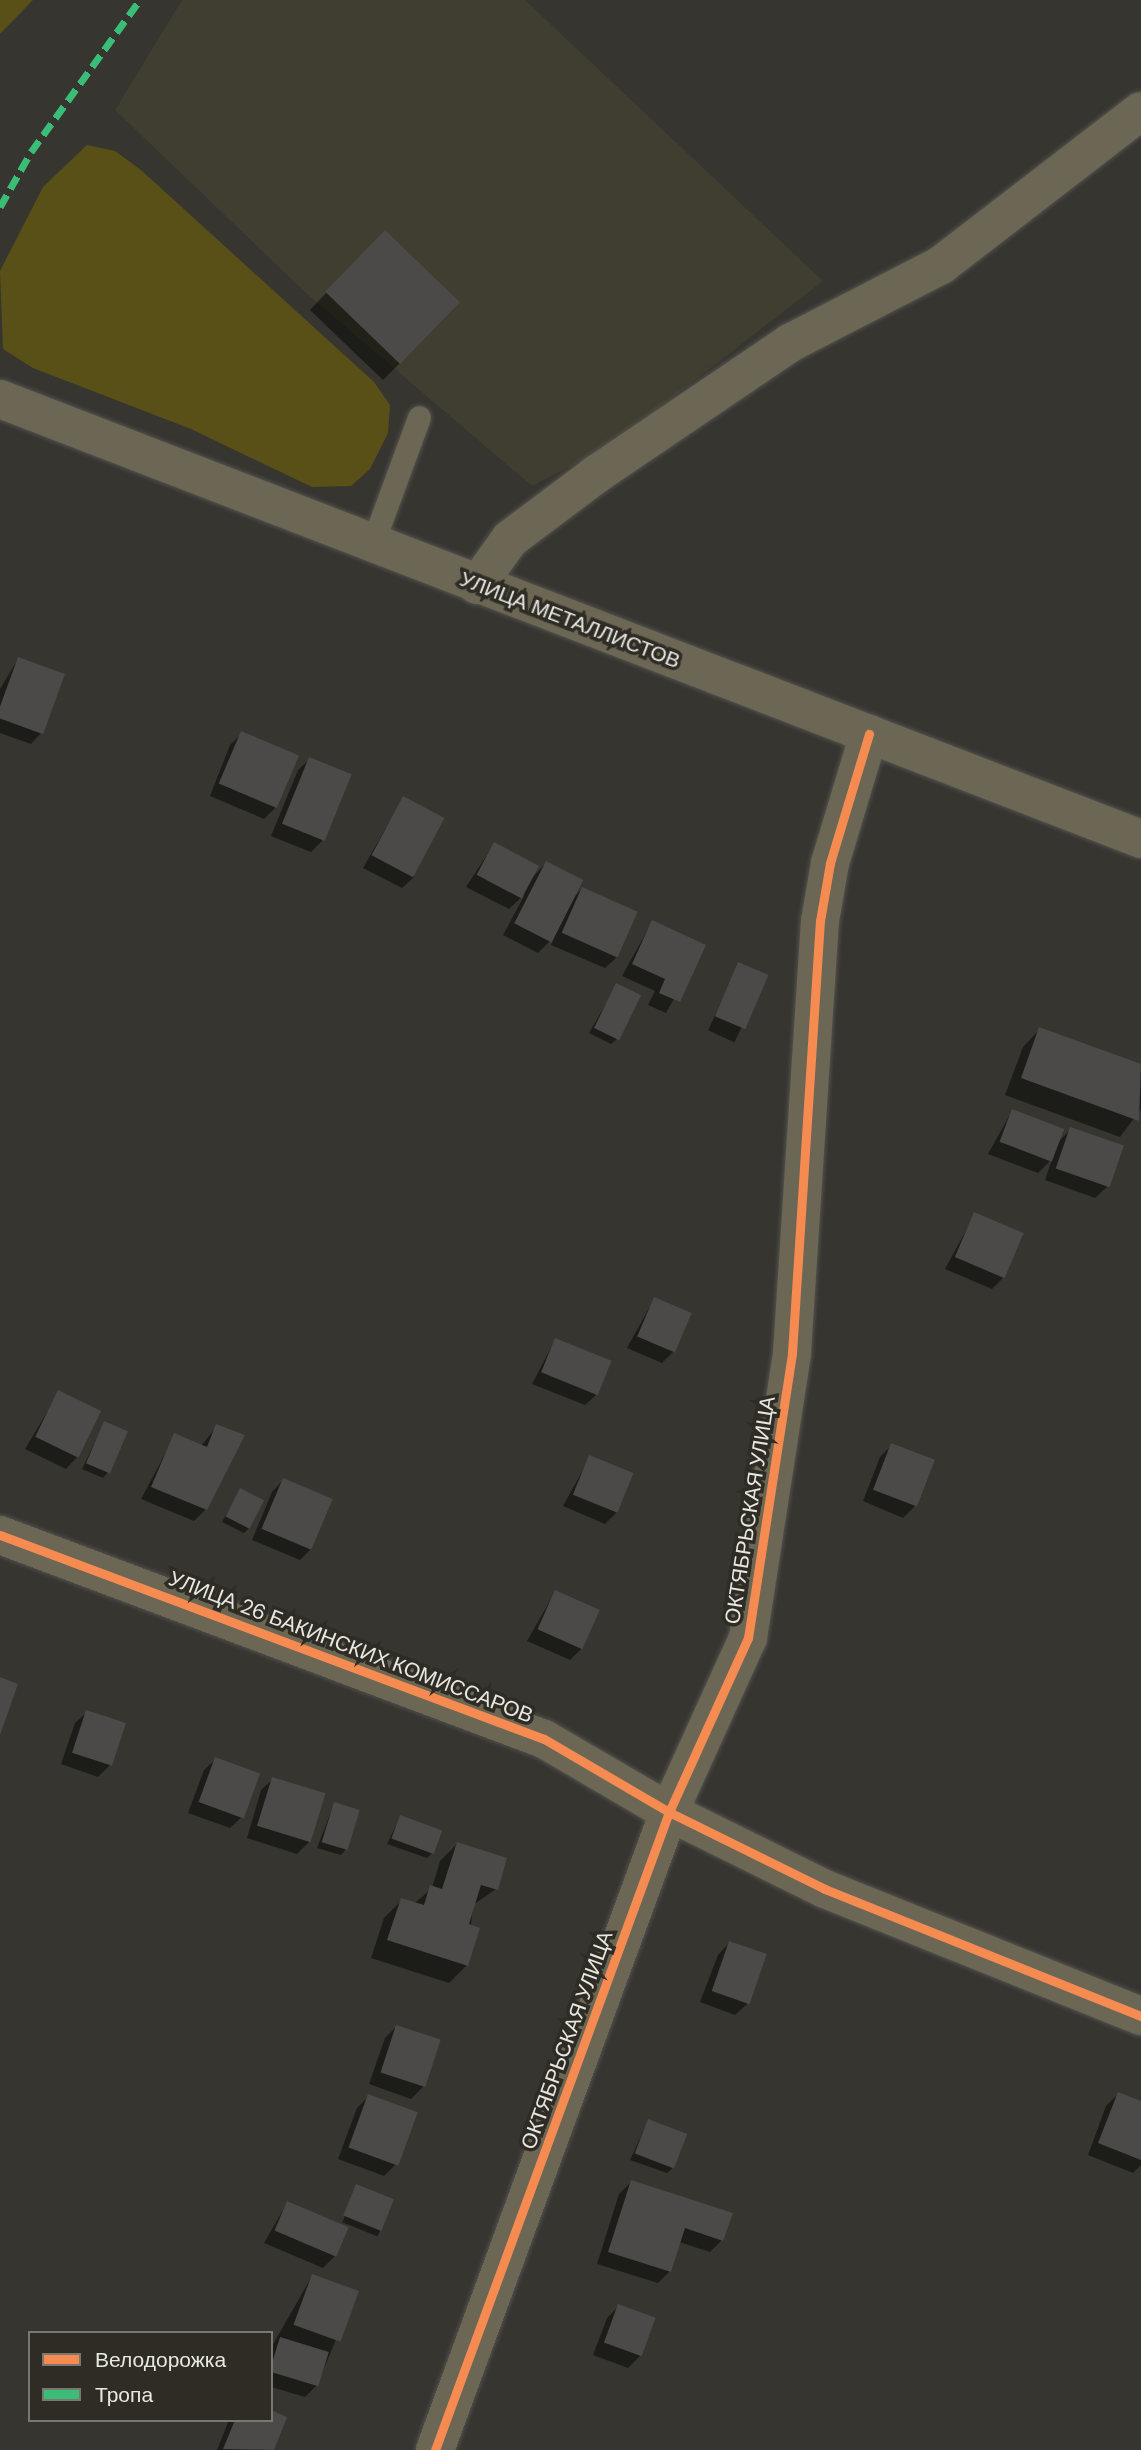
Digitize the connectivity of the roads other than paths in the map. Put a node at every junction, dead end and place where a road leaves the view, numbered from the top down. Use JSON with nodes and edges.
{"nodes":[{"id":1,"x":1141,"y":111,"type":"edge"},
{"id":2,"x":3,"y":404,"type":"edge"},
{"id":3,"x":419,"y":417,"type":"dead end"},
{"id":4,"x":372,"y":545,"type":"junction"},
{"id":5,"x":477,"y":584,"type":"junction"},
{"id":6,"x":869,"y":734,"type":"junction"},
{"id":7,"x":1141,"y":839,"type":"edge"},
{"id":8,"x":0,"y":1535,"type":"edge"},
{"id":9,"x":670,"y":1812,"type":"junction"},
{"id":10,"x":1141,"y":2016,"type":"edge"},
{"id":11,"x":435,"y":2450,"type":"edge"}],
"edges":[{"from":1,"to":5,"type":"street"},
{"from":2,"to":4,"type":"street","name":"УЛИЦА МЕТАЛЛИСТОВ"},
{"from":3,"to":4,"type":"lane"},
{"from":4,"to":5,"type":"street","name":"УЛИЦА МЕТАЛЛИСТОВ"},
{"from":5,"to":6,"type":"street","name":"УЛИЦА МЕТАЛЛИСТОВ"},
{"from":6,"to":7,"type":"street","name":"УЛИЦА МЕТАЛЛИСТОВ"},
{"from":6,"to":9,"type":"street","name":"ОКТЯБРЬСКАЯ УЛИЦА"},
{"from":8,"to":9,"type":"street","name":"УЛИЦА 26 БАКИНСКИХ КОМИССАРОВ"},
{"from":9,"to":10,"type":"street","name":"УЛИЦА 26 БАКИНСКИХ КОМИССАРОВ"},
{"from":9,"to":11,"type":"street","name":"ОКТЯБРЬСКАЯ УЛИЦА"}]}
